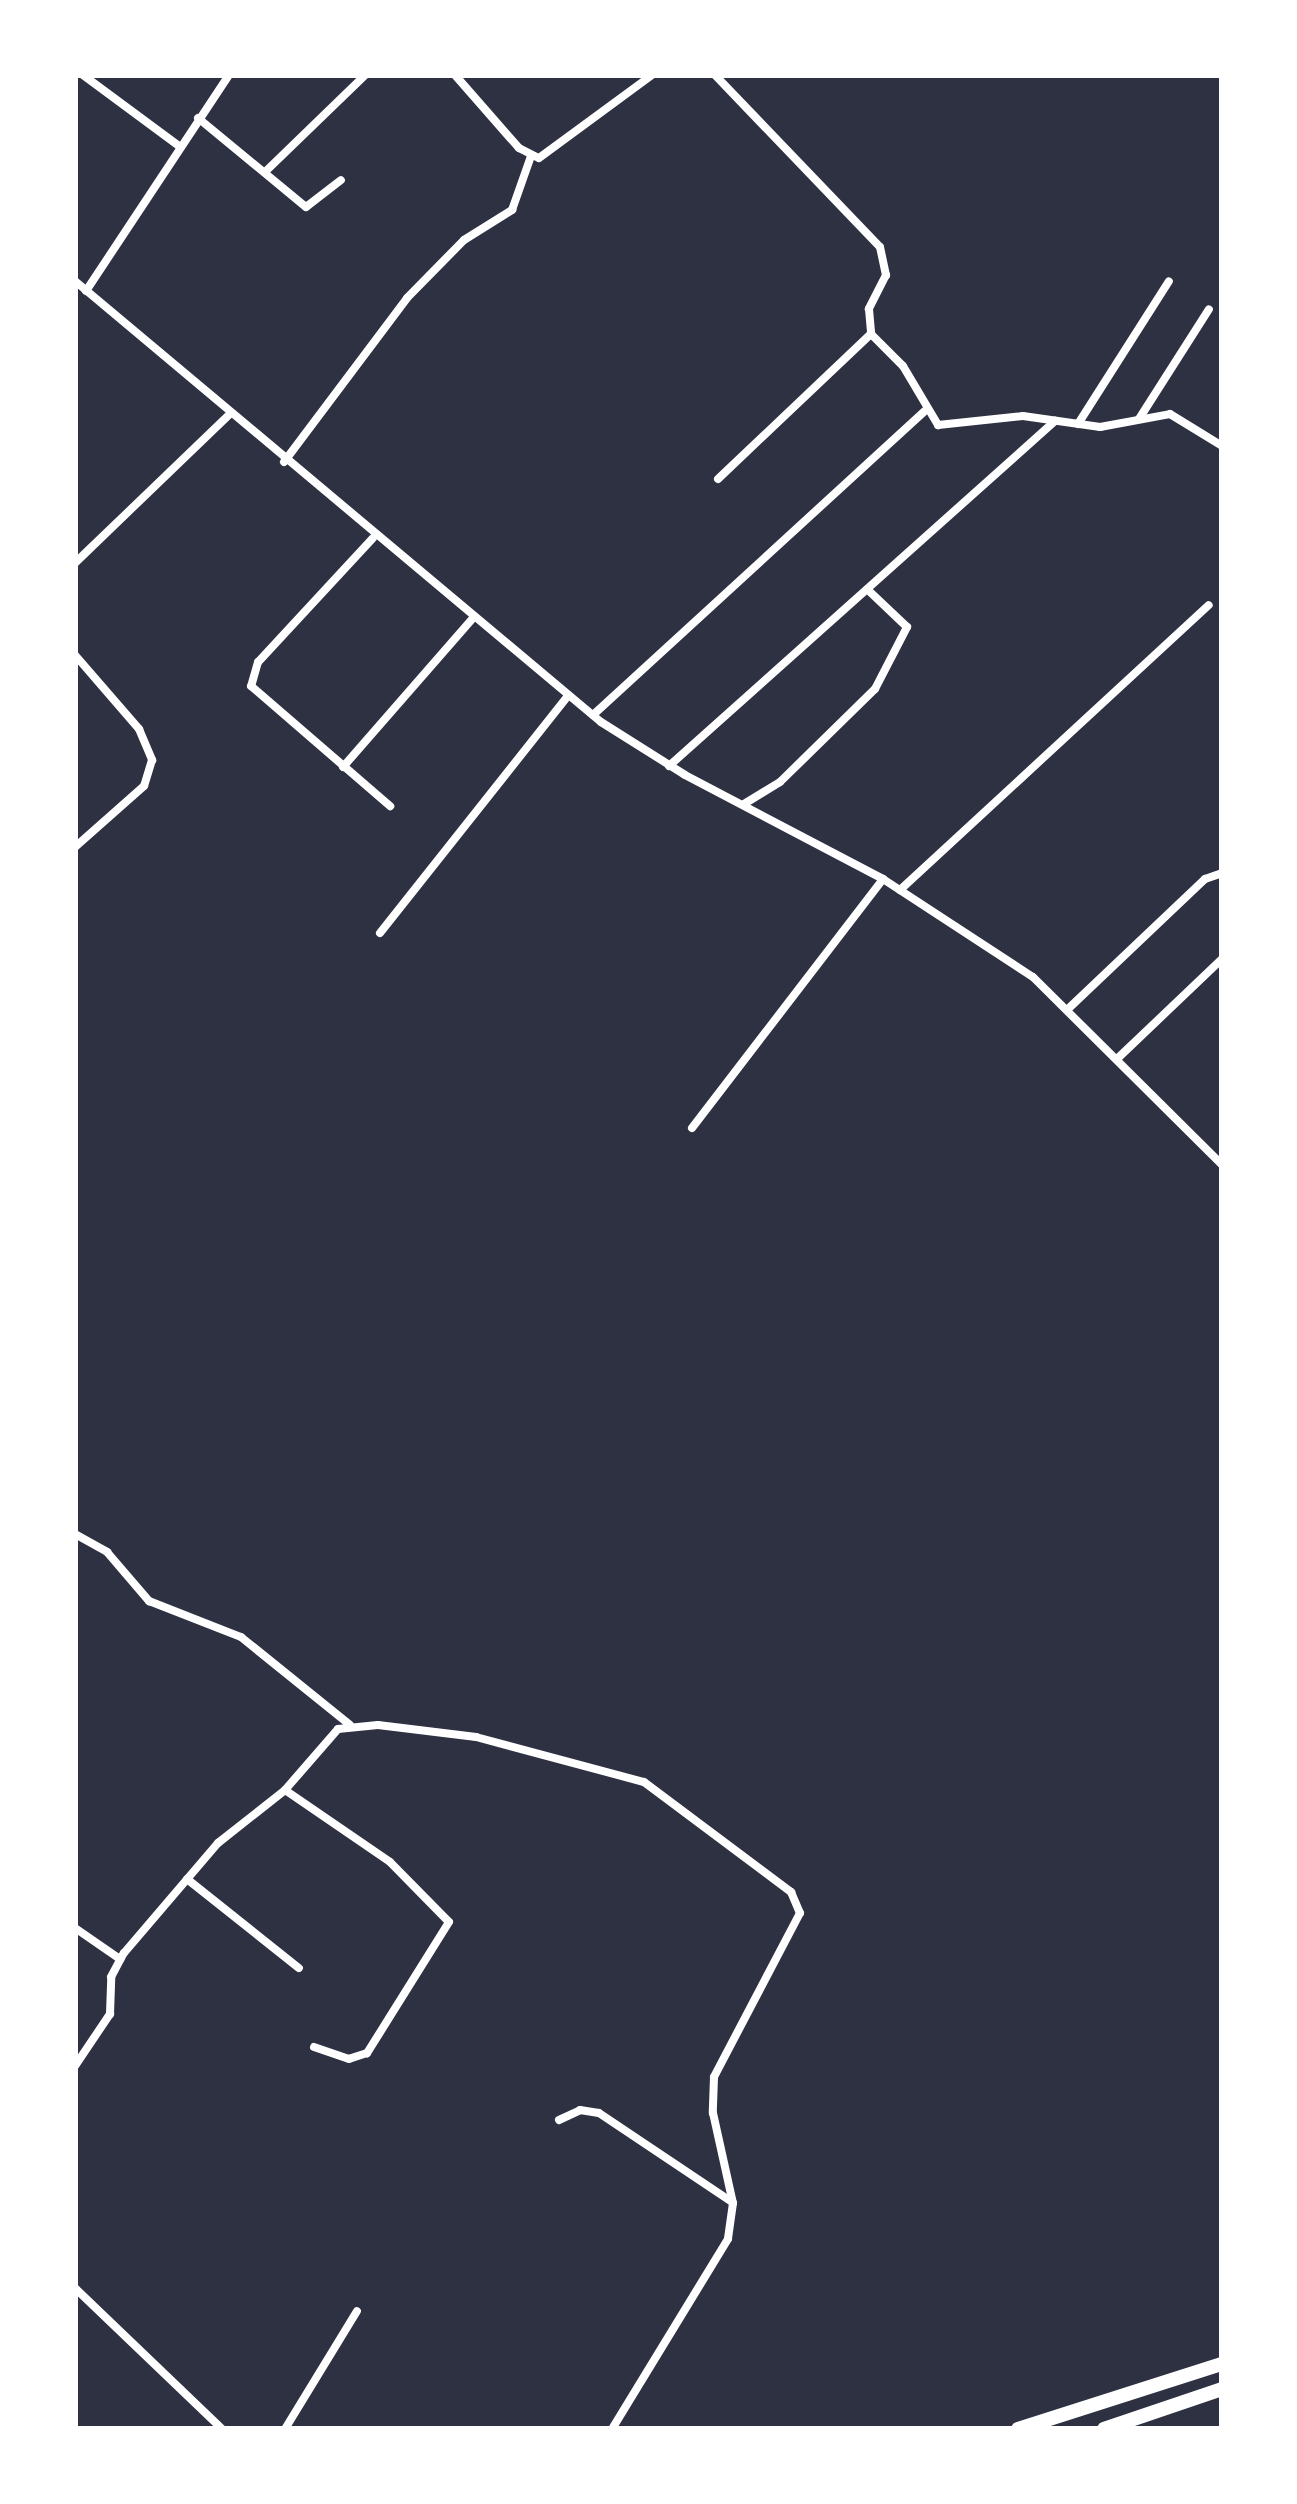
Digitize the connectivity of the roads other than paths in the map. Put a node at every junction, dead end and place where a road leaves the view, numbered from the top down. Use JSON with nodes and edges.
{"nodes":[{"id":1,"x":82,"y":75,"type":"edge"},
{"id":2,"x":229,"y":75,"type":"edge"},
{"id":3,"x":364,"y":75,"type":"edge"},
{"id":4,"x":455,"y":75,"type":"edge"},
{"id":5,"x":652,"y":75,"type":"edge"},
{"id":6,"x":715,"y":75,"type":"edge"},
{"id":7,"x":198,"y":118,"type":"junction"},
{"id":8,"x":178,"y":146,"type":"junction"},
{"id":9,"x":531,"y":156,"type":"junction"},
{"id":10,"x":265,"y":172,"type":"junction"},
{"id":11,"x":340,"y":180,"type":"dead end"},
{"id":12,"x":75,"y":281,"type":"edge"},
{"id":13,"x":1169,"y":281,"type":"dead end"},
{"id":14,"x":86,"y":291,"type":"junction"},
{"id":15,"x":1209,"y":309,"type":"dead end"},
{"id":16,"x":871,"y":334,"type":"junction"},
{"id":17,"x":925,"y":411,"type":"junction"},
{"id":18,"x":229,"y":415,"type":"junction"},
{"id":19,"x":1138,"y":420,"type":"junction"},
{"id":20,"x":1055,"y":421,"type":"junction"},
{"id":21,"x":1078,"y":424,"type":"junction"},
{"id":22,"x":1222,"y":446,"type":"edge"},
{"id":23,"x":284,"y":462,"type":"junction"},
{"id":24,"x":718,"y":479,"type":"dead end"},
{"id":25,"x":374,"y":538,"type":"junction"},
{"id":26,"x":75,"y":563,"type":"edge"},
{"id":27,"x":867,"y":589,"type":"junction"},
{"id":28,"x":1209,"y":605,"type":"dead end"},
{"id":29,"x":472,"y":619,"type":"junction"},
{"id":30,"x":75,"y":656,"type":"edge"},
{"id":31,"x":568,"y":696,"type":"junction"},
{"id":32,"x":593,"y":715,"type":"junction"},
{"id":33,"x":669,"y":766,"type":"junction"},
{"id":34,"x":344,"y":767,"type":"junction"},
{"id":35,"x":742,"y":805,"type":"junction"},
{"id":36,"x":390,"y":806,"type":"dead end"},
{"id":37,"x":75,"y":847,"type":"edge"},
{"id":38,"x":1222,"y":873,"type":"edge"},
{"id":39,"x":883,"y":879,"type":"junction"},
{"id":40,"x":900,"y":890,"type":"junction"},
{"id":41,"x":380,"y":933,"type":"dead end"},
{"id":42,"x":1222,"y":959,"type":"edge"},
{"id":43,"x":1068,"y":1009,"type":"junction"},
{"id":44,"x":1118,"y":1058,"type":"junction"},
{"id":45,"x":692,"y":1127,"type":"dead end"},
{"id":46,"x":1222,"y":1166,"type":"edge"},
{"id":47,"x":75,"y":1534,"type":"edge"},
{"id":48,"x":351,"y":1726,"type":"junction"},
{"id":49,"x":285,"y":1790,"type":"junction"},
{"id":50,"x":187,"y":1879,"type":"junction"},
{"id":51,"x":75,"y":1928,"type":"edge"},
{"id":52,"x":120,"y":1959,"type":"junction"},
{"id":53,"x":299,"y":1968,"type":"dead end"},
{"id":54,"x":314,"y":2047,"type":"dead end"},
{"id":55,"x":75,"y":2066,"type":"edge"},
{"id":56,"x":560,"y":2120,"type":"dead end"},
{"id":57,"x":733,"y":2203,"type":"junction"},
{"id":58,"x":75,"y":2288,"type":"edge"},
{"id":59,"x":358,"y":2311,"type":"dead end"},
{"id":60,"x":1222,"y":2364,"type":"edge"},
{"id":61,"x":1222,"y":2389,"type":"edge"},
{"id":62,"x":222,"y":2429,"type":"edge"},
{"id":63,"x":285,"y":2429,"type":"edge"},
{"id":64,"x":612,"y":2429,"type":"edge"},
{"id":65,"x":1018,"y":2429,"type":"edge"},
{"id":66,"x":1104,"y":2429,"type":"edge"}],
"edges":[{"from":1,"to":8,"type":"street"},
{"from":2,"to":7,"type":"street"},
{"from":3,"to":10,"type":"street"},
{"from":4,"to":9,"type":"street"},
{"from":5,"to":9,"type":"street"},
{"from":6,"to":16,"type":"street"},
{"from":7,"to":8,"type":"street"},
{"from":7,"to":10,"type":"street"},
{"from":8,"to":14,"type":"street"},
{"from":9,"to":23,"type":"street"},
{"from":10,"to":11,"type":"street"},
{"from":12,"to":14,"type":"street"},
{"from":13,"to":21,"type":"street"},
{"from":14,"to":18,"type":"street"},
{"from":15,"to":19,"type":"street"},
{"from":16,"to":17,"type":"street"},
{"from":16,"to":24,"type":"street"},
{"from":17,"to":20,"type":"street"},
{"from":17,"to":32,"type":"street"},
{"from":18,"to":23,"type":"street"},
{"from":18,"to":26,"type":"street"},
{"from":19,"to":21,"type":"street"},
{"from":19,"to":22,"type":"street"},
{"from":20,"to":21,"type":"street"},
{"from":20,"to":27,"type":"street"},
{"from":23,"to":25,"type":"street"},
{"from":25,"to":29,"type":"street"},
{"from":25,"to":34,"type":"street"},
{"from":27,"to":33,"type":"street"},
{"from":27,"to":35,"type":"street"},
{"from":28,"to":40,"type":"street"},
{"from":29,"to":31,"type":"street"},
{"from":29,"to":34,"type":"street"},
{"from":30,"to":37,"type":"street"},
{"from":31,"to":32,"type":"street"},
{"from":31,"to":41,"type":"street"},
{"from":32,"to":33,"type":"street"},
{"from":33,"to":35,"type":"street"},
{"from":34,"to":36,"type":"street"},
{"from":35,"to":39,"type":"street"},
{"from":38,"to":43,"type":"street"},
{"from":39,"to":40,"type":"street"},
{"from":39,"to":45,"type":"street"},
{"from":40,"to":43,"type":"street"},
{"from":42,"to":44,"type":"street"},
{"from":43,"to":44,"type":"street"},
{"from":44,"to":46,"type":"street"},
{"from":47,"to":48,"type":"street"},
{"from":48,"to":49,"type":"street"},
{"from":48,"to":57,"type":"street"},
{"from":49,"to":50,"type":"street"},
{"from":49,"to":54,"type":"street"},
{"from":50,"to":52,"type":"street"},
{"from":50,"to":53,"type":"street"},
{"from":51,"to":52,"type":"street"},
{"from":52,"to":55,"type":"street"},
{"from":56,"to":57,"type":"street"},
{"from":57,"to":64,"type":"street"},
{"from":58,"to":62,"type":"street"},
{"from":59,"to":63,"type":"street"},
{"from":60,"to":65,"type":"highway"},
{"from":61,"to":66,"type":"highway"}]}
